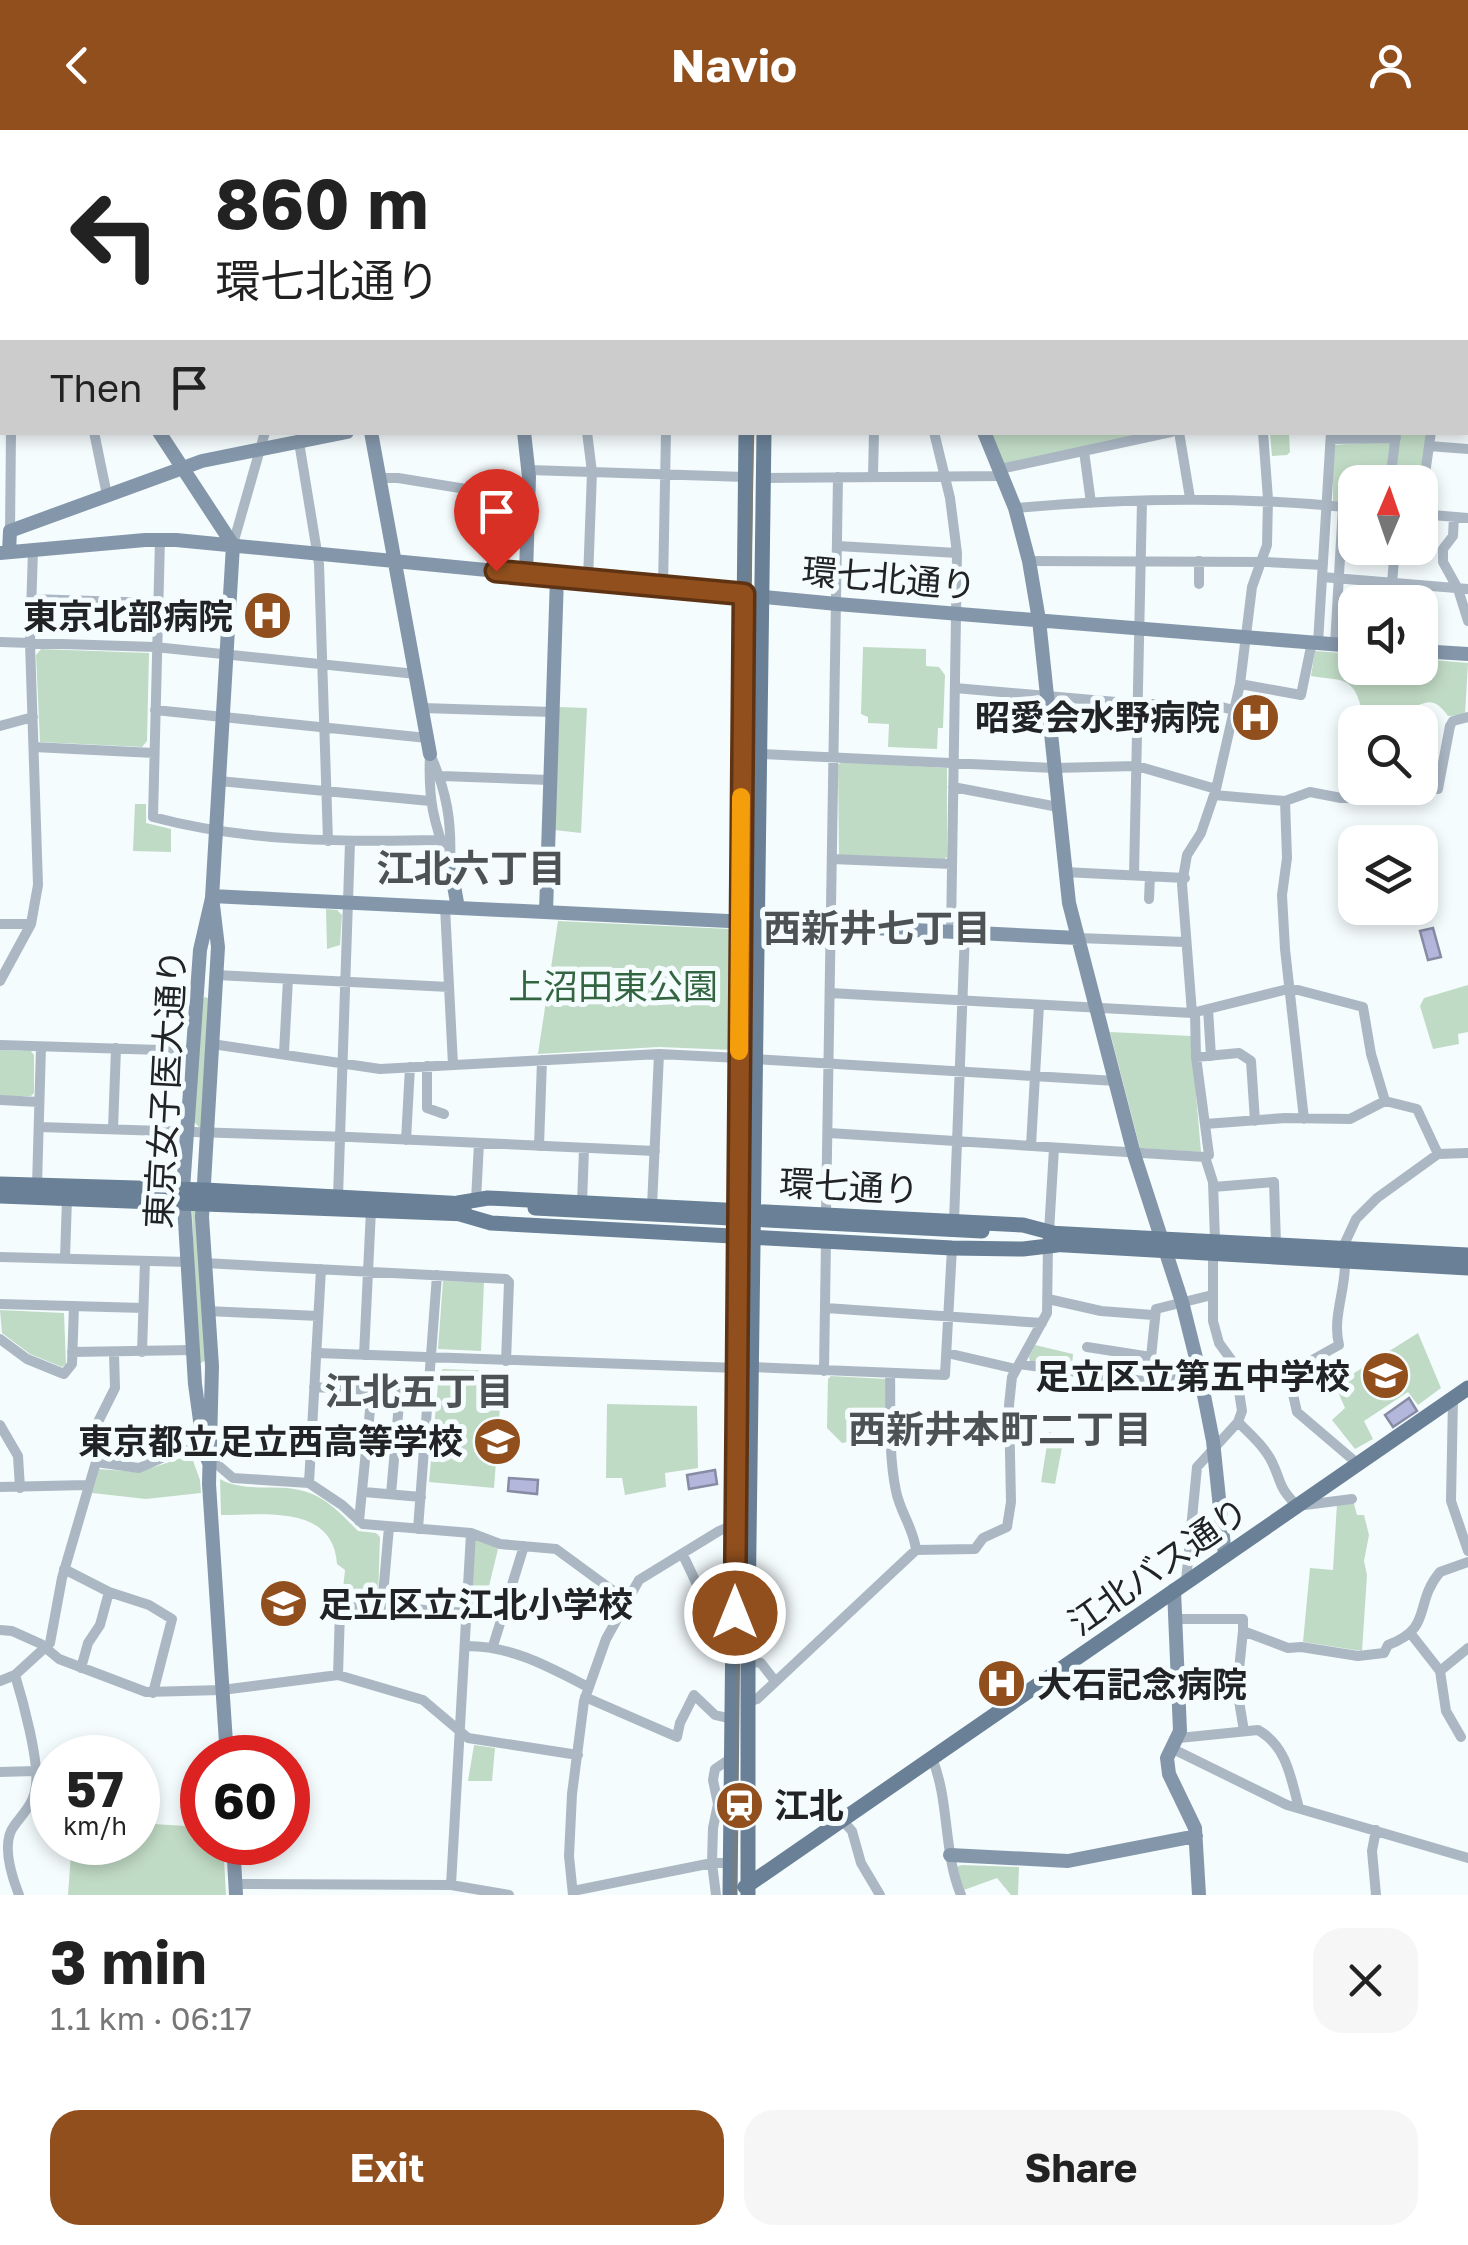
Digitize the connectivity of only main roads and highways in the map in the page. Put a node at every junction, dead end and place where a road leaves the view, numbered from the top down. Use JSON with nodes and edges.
{"nodes":[{"id":1,"x":746,"y":435,"type":"edge"},
{"id":2,"x":764,"y":435,"type":"edge"},
{"id":3,"x":747,"y":1058,"type":"junction"},
{"id":4,"x":0,"y":1184,"type":"edge"},
{"id":5,"x":0,"y":1196,"type":"edge"},
{"id":6,"x":183,"y":1196,"type":"junction"},
{"id":7,"x":204,"y":1197,"type":"junction"},
{"id":8,"x":459,"y":1209,"type":"junction"},
{"id":9,"x":745,"y":1210,"type":"junction"},
{"id":10,"x":745,"y":1237,"type":"junction"},
{"id":11,"x":1053,"y":1239,"type":"junction"},
{"id":12,"x":1214,"y":1246,"type":"junction"},
{"id":13,"x":1344,"y":1254,"type":"junction"},
{"id":14,"x":1468,"y":1255,"type":"edge"},
{"id":15,"x":1468,"y":1268,"type":"edge"},
{"id":16,"x":744,"y":1368,"type":"junction"},
{"id":17,"x":1468,"y":1388,"type":"edge"},
{"id":18,"x":748,"y":1890,"type":"edge"},
{"id":19,"x":732,"y":1895,"type":"edge"}],
"edges":[{"from":1,"to":3,"type":"main road"},
{"from":2,"to":3,"type":"main road"},
{"from":3,"to":9,"type":"main road"},
{"from":4,"to":6,"type":"main road","name":"環七通り"},
{"from":5,"to":6,"type":"main road","name":"環七通り"},
{"from":6,"to":7,"type":"main road","name":"環七通り"},
{"from":7,"to":8,"type":"main road","name":"環七通り"},
{"from":7,"to":8,"type":"main road","name":"環七通り"},
{"from":8,"to":9,"type":"main road","name":"環七通り"},
{"from":8,"to":10,"type":"main road","name":"環七通り"},
{"from":8,"to":11,"type":"main road","name":"環七通り"},
{"from":9,"to":10,"type":"main road"},
{"from":9,"to":11,"type":"main road","name":"環七通り"},
{"from":10,"to":11,"type":"main road","name":"環七通り"},
{"from":10,"to":16,"type":"main road"},
{"from":11,"to":12,"type":"main road","name":"環七通り"},
{"from":12,"to":13,"type":"main road","name":"環七通り"},
{"from":12,"to":13,"type":"main road","name":"環七通り"},
{"from":13,"to":14,"type":"main road","name":"環七通り"},
{"from":13,"to":15,"type":"main road","name":"環七通り"},
{"from":16,"to":18,"type":"main road"},
{"from":16,"to":19,"type":"main road"},
{"from":17,"to":18,"type":"main road","name":"江北バス通り"},
{"from":18,"to":19,"type":"main road","name":"江北バス通り"}]}
